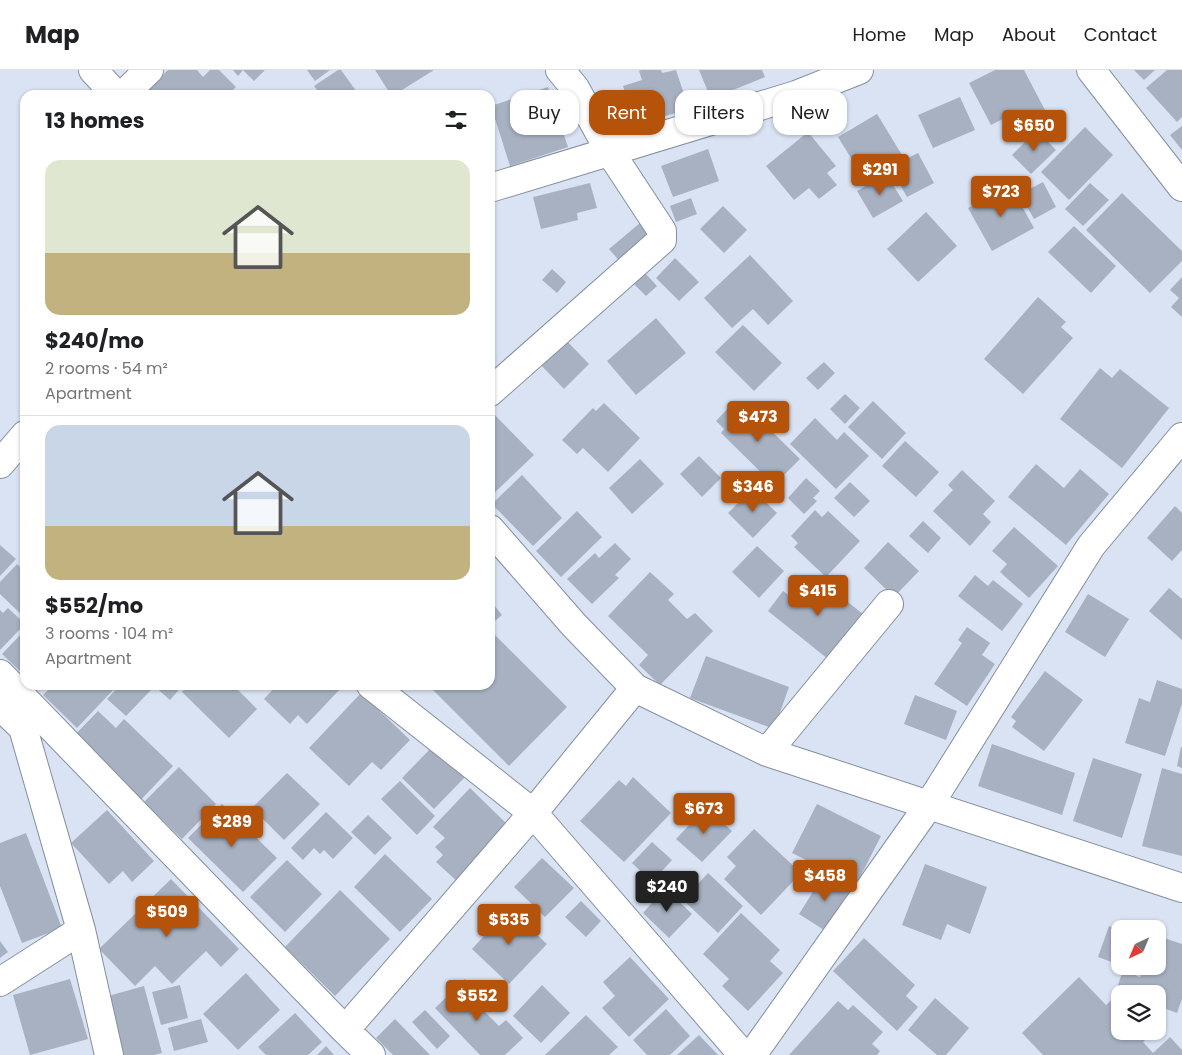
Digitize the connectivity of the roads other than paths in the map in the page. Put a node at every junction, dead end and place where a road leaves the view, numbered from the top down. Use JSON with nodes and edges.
{"nodes":[{"id":1,"x":93,"y":70,"type":"edge"},
{"id":2,"x":149,"y":70,"type":"edge"},
{"id":3,"x":560,"y":70,"type":"edge"},
{"id":4,"x":860,"y":70,"type":"edge"},
{"id":5,"x":1091,"y":70,"type":"edge"},
{"id":6,"x":111,"y":90,"type":"edge"},
{"id":7,"x":128,"y":90,"type":"edge"},
{"id":8,"x":610,"y":152,"type":"junction"},
{"id":9,"x":495,"y":186,"type":"edge"},
{"id":10,"x":1182,"y":187,"type":"edge"},
{"id":11,"x":495,"y":388,"type":"edge"},
{"id":12,"x":1182,"y":437,"type":"edge"},
{"id":13,"x":20,"y":440,"type":"edge"},
{"id":14,"x":0,"y":464,"type":"edge"},
{"id":15,"x":495,"y":535,"type":"edge"},
{"id":16,"x":889,"y":604,"type":"dead end"},
{"id":17,"x":0,"y":674,"type":"edge"},
{"id":18,"x":635,"y":688,"type":"junction"},
{"id":19,"x":377,"y":690,"type":"edge"},
{"id":20,"x":0,"y":706,"type":"edge"},
{"id":21,"x":767,"y":752,"type":"junction"},
{"id":22,"x":928,"y":805,"type":"junction"},
{"id":23,"x":533,"y":813,"type":"junction"},
{"id":24,"x":1182,"y":888,"type":"edge"},
{"id":25,"x":81,"y":930,"type":"junction"},
{"id":26,"x":0,"y":982,"type":"edge"},
{"id":27,"x":345,"y":1030,"type":"junction"},
{"id":28,"x":109,"y":1055,"type":"edge"},
{"id":29,"x":371,"y":1055,"type":"edge"},
{"id":30,"x":743,"y":1055,"type":"edge"},
{"id":31,"x":752,"y":1055,"type":"edge"}],
"edges":[{"from":1,"to":6,"type":"street"},
{"from":2,"to":7,"type":"street"},
{"from":3,"to":8,"type":"street"},
{"from":4,"to":8,"type":"street"},
{"from":5,"to":10,"type":"street"},
{"from":8,"to":9,"type":"street"},
{"from":8,"to":11,"type":"street"},
{"from":12,"to":22,"type":"street"},
{"from":13,"to":14,"type":"street"},
{"from":15,"to":18,"type":"street"},
{"from":16,"to":21,"type":"street"},
{"from":17,"to":27,"type":"street"},
{"from":18,"to":21,"type":"street"},
{"from":18,"to":23,"type":"street"},
{"from":19,"to":23,"type":"street"},
{"from":20,"to":25,"type":"street"},
{"from":21,"to":22,"type":"street"},
{"from":22,"to":24,"type":"street"},
{"from":22,"to":31,"type":"street"},
{"from":23,"to":27,"type":"street"},
{"from":23,"to":30,"type":"street"},
{"from":25,"to":26,"type":"street"},
{"from":25,"to":28,"type":"street"},
{"from":27,"to":29,"type":"street"}]}
